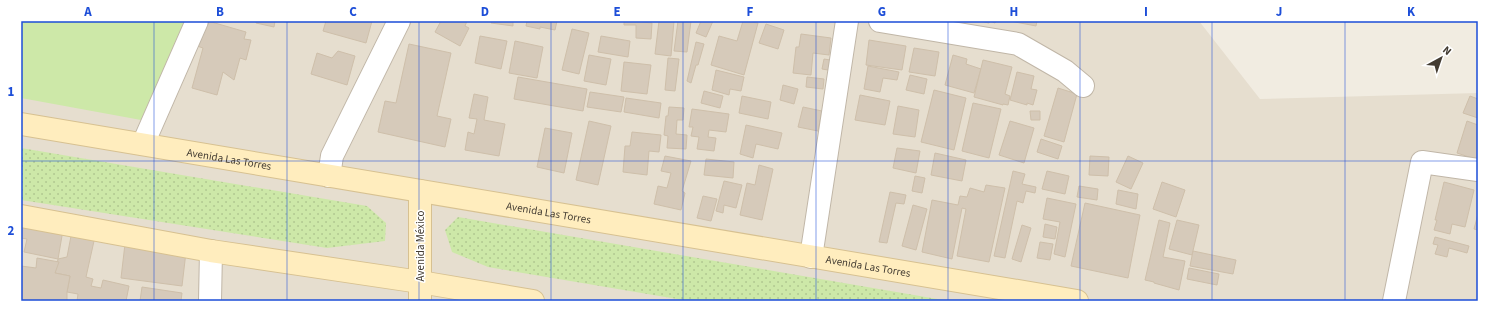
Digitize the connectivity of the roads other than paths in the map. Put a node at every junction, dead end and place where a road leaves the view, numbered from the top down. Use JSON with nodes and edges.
{"nodes":[{"id":1,"x":197,"y":21,"type":"edge"},
{"id":2,"x":399,"y":21,"type":"edge"},
{"id":3,"x":847,"y":21,"type":"edge"},
{"id":4,"x":880,"y":21,"type":"edge"},
{"id":5,"x":1083,"y":86,"type":"dead end"},
{"id":6,"x":21,"y":124,"type":"edge"},
{"id":7,"x":143,"y":144,"type":"junction"},
{"id":8,"x":1478,"y":170,"type":"edge"},
{"id":9,"x":329,"y":176,"type":"junction"},
{"id":10,"x":420,"y":191,"type":"junction"},
{"id":11,"x":21,"y":216,"type":"edge"},
{"id":12,"x":211,"y":251,"type":"junction"},
{"id":13,"x":811,"y":257,"type":"junction"},
{"id":14,"x":420,"y":291,"type":"edge"},
{"id":15,"x":210,"y":301,"type":"edge"},
{"id":16,"x":533,"y":301,"type":"edge"},
{"id":17,"x":1077,"y":301,"type":"edge"},
{"id":18,"x":1394,"y":301,"type":"edge"}],
"edges":[{"from":1,"to":7,"type":"street"},
{"from":2,"to":9,"type":"street"},
{"from":3,"to":13,"type":"street"},
{"from":4,"to":5,"type":"street"},
{"from":6,"to":7,"type":"street","name":"Avenida Las Torres"},
{"from":7,"to":9,"type":"street","name":"Avenida Las Torres"},
{"from":8,"to":18,"type":"street"},
{"from":9,"to":10,"type":"street","name":"Avenida Las Torres"},
{"from":10,"to":13,"type":"street","name":"Avenida Las Torres"},
{"from":10,"to":14,"type":"street","name":"Avenida México"},
{"from":11,"to":12,"type":"street"},
{"from":12,"to":14,"type":"street"},
{"from":12,"to":15,"type":"street"},
{"from":13,"to":17,"type":"street","name":"Avenida Las Torres"},
{"from":14,"to":16,"type":"street"}]}
